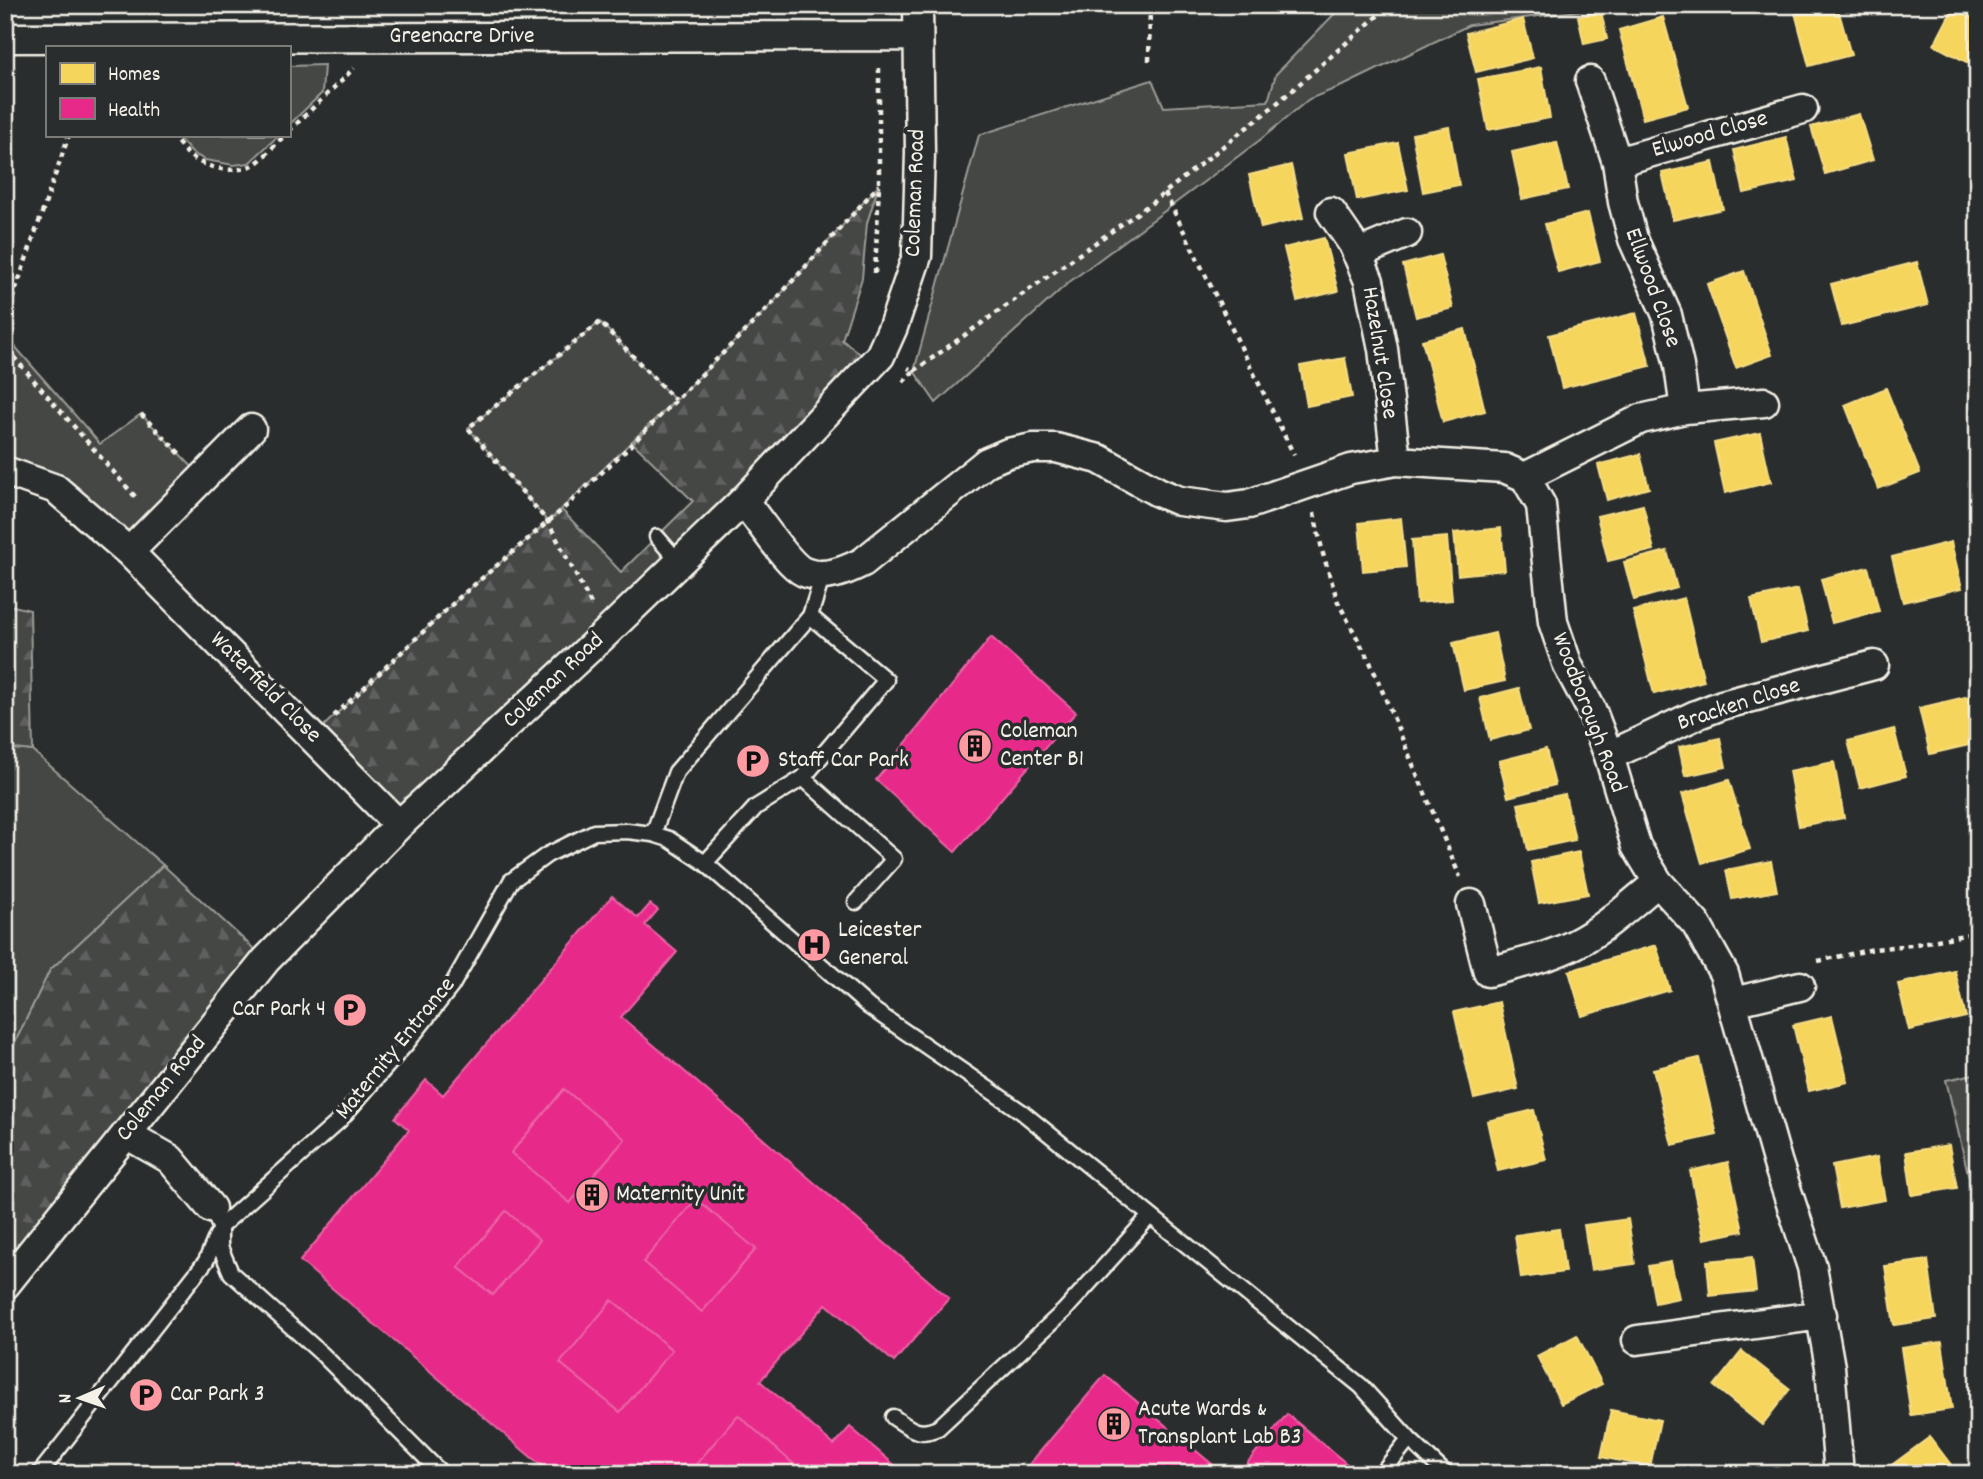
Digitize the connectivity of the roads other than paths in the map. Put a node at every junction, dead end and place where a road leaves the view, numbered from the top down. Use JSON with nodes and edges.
{"nodes":[{"id":1,"x":918,"y":5,"type":"edge"},
{"id":2,"x":1091,"y":5,"type":"edge"},
{"id":3,"x":1110,"y":6,"type":"edge"},
{"id":4,"x":918,"y":36,"type":"junction"},
{"id":5,"x":5,"y":38,"type":"edge"},
{"id":6,"x":1590,"y":81,"type":"dead end"},
{"id":7,"x":1803,"y":109,"type":"dead end"},
{"id":8,"x":1617,"y":162,"type":"junction"},
{"id":9,"x":1331,"y":212,"type":"dead end"},
{"id":10,"x":1407,"y":233,"type":"dead end"},
{"id":11,"x":1357,"y":254,"type":"junction"},
{"id":12,"x":1764,"y":402,"type":"dead end"},
{"id":13,"x":1685,"y":409,"type":"junction"},
{"id":14,"x":251,"y":429,"type":"dead end"},
{"id":15,"x":1396,"y":461,"type":"junction"},
{"id":16,"x":5,"y":471,"type":"edge"},
{"id":17,"x":1525,"y":477,"type":"junction"},
{"id":18,"x":743,"y":501,"type":"junction"},
{"id":19,"x":657,"y":537,"type":"dead end"},
{"id":20,"x":129,"y":552,"type":"junction"},
{"id":21,"x":678,"y":561,"type":"junction"},
{"id":22,"x":823,"y":575,"type":"junction"},
{"id":23,"x":810,"y":616,"type":"junction"},
{"id":24,"x":1874,"y":665,"type":"dead end"},
{"id":25,"x":1609,"y":756,"type":"junction"},
{"id":26,"x":803,"y":778,"type":"junction"},
{"id":27,"x":399,"y":825,"type":"junction"},
{"id":28,"x":653,"y":834,"type":"junction"},
{"id":29,"x":705,"y":863,"type":"junction"},
{"id":30,"x":1658,"y":882,"type":"junction"},
{"id":31,"x":856,"y":902,"type":"dead end"},
{"id":32,"x":1471,"y":904,"type":"road end"},
{"id":33,"x":1800,"y":986,"type":"road end"},
{"id":34,"x":1732,"y":1002,"type":"junction"},
{"id":35,"x":126,"y":1134,"type":"junction"},
{"id":36,"x":1150,"y":1216,"type":"junction"},
{"id":37,"x":216,"y":1218,"type":"junction"},
{"id":38,"x":5,"y":1284,"type":"edge"},
{"id":39,"x":1822,"y":1315,"type":"junction"},
{"id":40,"x":1637,"y":1340,"type":"dead end"},
{"id":41,"x":893,"y":1417,"type":"dead end"},
{"id":42,"x":1409,"y":1439,"type":"junction"},
{"id":43,"x":39,"y":1474,"type":"edge"},
{"id":44,"x":442,"y":1474,"type":"edge"},
{"id":45,"x":1381,"y":1474,"type":"edge"},
{"id":46,"x":1446,"y":1474,"type":"edge"},
{"id":47,"x":1839,"y":1474,"type":"edge"}],
"edges":[{"from":1,"to":4,"type":"street","name":"Coleman Road"},
{"from":2,"to":3,"type":"lane"},
{"from":4,"to":5,"type":"street","name":"Greenacre Drive"},
{"from":4,"to":18,"type":"street","name":"Coleman Road"},
{"from":6,"to":8,"type":"street","name":"Ellwood Close"},
{"from":7,"to":8,"type":"street","name":"Elwood Close"},
{"from":8,"to":13,"type":"street","name":"Ellwood Close"},
{"from":9,"to":11,"type":"street","name":"Hazelnut Close"},
{"from":10,"to":11,"type":"street"},
{"from":11,"to":15,"type":"street","name":"Hazelnut Close"},
{"from":12,"to":13,"type":"street"},
{"from":13,"to":17,"type":"street"},
{"from":14,"to":20,"type":"street"},
{"from":15,"to":17,"type":"street"},
{"from":15,"to":22,"type":"street"},
{"from":16,"to":20,"type":"street","name":"Waterfield Close"},
{"from":17,"to":25,"type":"street","name":"Woodborough Road"},
{"from":18,"to":21,"type":"street","name":"Coleman Road"},
{"from":18,"to":22,"type":"street"},
{"from":19,"to":21,"type":"lane"},
{"from":20,"to":27,"type":"street","name":"Waterfield Close"},
{"from":21,"to":27,"type":"street","name":"Coleman Road"},
{"from":22,"to":23,"type":"lane"},
{"from":23,"to":26,"type":"lane"},
{"from":23,"to":28,"type":"lane"},
{"from":24,"to":25,"type":"street","name":"Bracken Close"},
{"from":25,"to":30,"type":"street","name":"Woodborough Road"},
{"from":26,"to":29,"type":"lane"},
{"from":26,"to":31,"type":"lane"},
{"from":27,"to":35,"type":"street","name":"Coleman Road"},
{"from":28,"to":29,"type":"lane","name":"Maternity Entrance"},
{"from":28,"to":37,"type":"lane","name":"Maternity Entrance"},
{"from":29,"to":36,"type":"lane","name":"Maternity Entrance"},
{"from":30,"to":32,"type":"street"},
{"from":30,"to":34,"type":"street","name":"Woodborough Road"},
{"from":33,"to":34,"type":"street"},
{"from":34,"to":39,"type":"street","name":"Woodborough Road"},
{"from":35,"to":37,"type":"street"},
{"from":35,"to":38,"type":"street","name":"Coleman Road"},
{"from":36,"to":41,"type":"lane"},
{"from":36,"to":42,"type":"lane","name":"Maternity Entrance"},
{"from":37,"to":43,"type":"lane"},
{"from":37,"to":44,"type":"lane"},
{"from":39,"to":40,"type":"street"},
{"from":39,"to":47,"type":"street","name":"Woodborough Road"},
{"from":42,"to":45,"type":"lane"},
{"from":42,"to":46,"type":"lane","name":"Maternity Entrance"}]}
